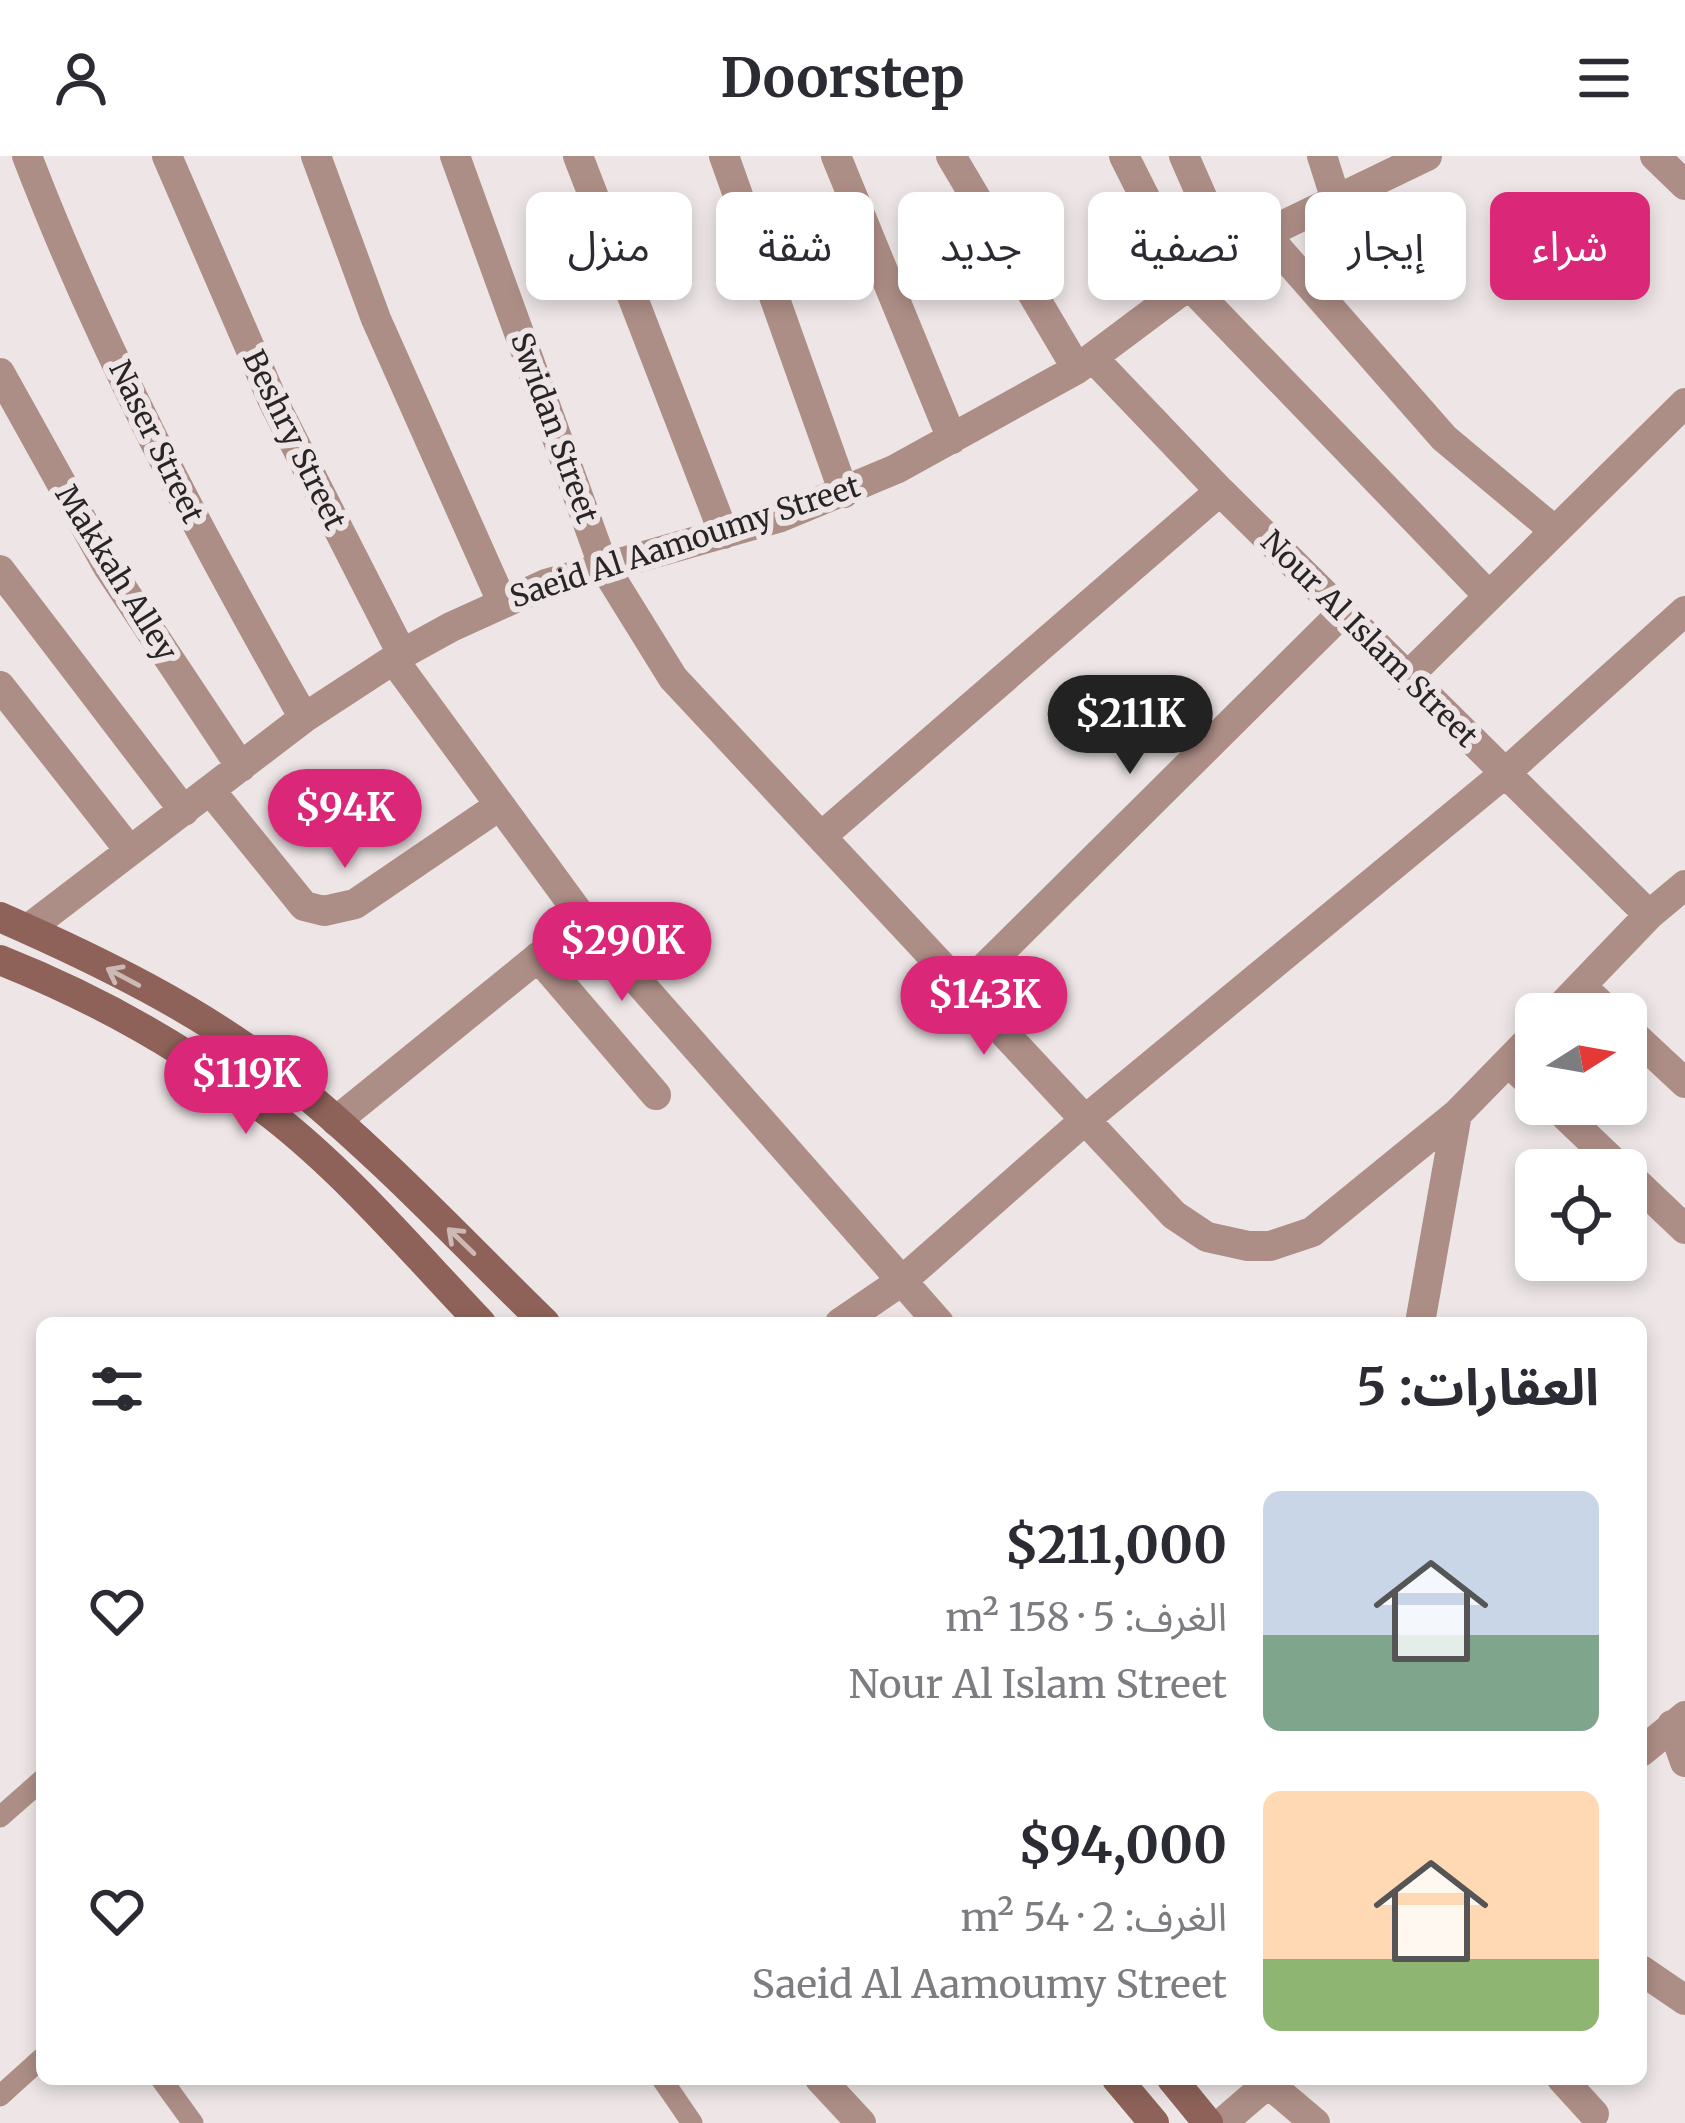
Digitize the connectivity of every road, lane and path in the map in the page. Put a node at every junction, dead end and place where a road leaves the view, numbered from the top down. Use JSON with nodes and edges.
{"nodes":[{"id":1,"x":27,"y":156,"type":"edge"},
{"id":2,"x":167,"y":156,"type":"edge"},
{"id":3,"x":316,"y":156,"type":"edge"},
{"id":4,"x":455,"y":156,"type":"edge"},
{"id":5,"x":578,"y":156,"type":"edge"},
{"id":6,"x":724,"y":156,"type":"edge"},
{"id":7,"x":836,"y":156,"type":"edge"},
{"id":8,"x":951,"y":156,"type":"edge"},
{"id":9,"x":1124,"y":156,"type":"edge"},
{"id":10,"x":1184,"y":156,"type":"edge"},
{"id":11,"x":1322,"y":156,"type":"edge"},
{"id":12,"x":1427,"y":156,"type":"edge"},
{"id":13,"x":1654,"y":156,"type":"edge"},
{"id":14,"x":1685,"y":185,"type":"edge"},
{"id":15,"x":1142,"y":192,"type":"edge"},
{"id":16,"x":1200,"y":192,"type":"edge"},
{"id":17,"x":1333,"y":192,"type":"edge"},
{"id":18,"x":1353,"y":192,"type":"edge"},
{"id":19,"x":1281,"y":252,"type":"edge"},
{"id":20,"x":1169,"y":300,"type":"edge"},
{"id":21,"x":1204,"y":300,"type":"edge"},
{"id":22,"x":1085,"y":364,"type":"junction"},
{"id":23,"x":0,"y":373,"type":"edge"},
{"id":24,"x":1685,"y":403,"type":"edge"},
{"id":25,"x":952,"y":439,"type":"junction"},
{"id":26,"x":1220,"y":490,"type":"junction"},
{"id":27,"x":844,"y":493,"type":"junction"},
{"id":28,"x":1555,"y":532,"type":"junction"},
{"id":29,"x":724,"y":534,"type":"junction"},
{"id":30,"x":603,"y":566,"type":"junction"},
{"id":31,"x":0,"y":570,"type":"edge"},
{"id":32,"x":1490,"y":596,"type":"junction"},
{"id":33,"x":502,"y":602,"type":"junction"},
{"id":34,"x":1685,"y":610,"type":"edge"},
{"id":35,"x":1342,"y":613,"type":"junction"},
{"id":36,"x":398,"y":656,"type":"junction"},
{"id":37,"x":1407,"y":677,"type":"junction"},
{"id":38,"x":0,"y":686,"type":"edge"},
{"id":39,"x":304,"y":718,"type":"junction"},
{"id":40,"x":241,"y":767,"type":"junction"},
{"id":41,"x":1504,"y":774,"type":"junction"},
{"id":42,"x":210,"y":790,"type":"junction"},
{"id":43,"x":499,"y":806,"type":"junction"},
{"id":44,"x":184,"y":811,"type":"junction"},
{"id":45,"x":823,"y":835,"type":"junction"},
{"id":46,"x":130,"y":851,"type":"junction"},
{"id":47,"x":1685,"y":885,"type":"edge"},
{"id":48,"x":1649,"y":915,"type":"junction"},
{"id":49,"x":584,"y":920,"type":"junction"},
{"id":50,"x":14,"y":923,"type":"edge"},
{"id":51,"x":538,"y":957,"type":"junction"},
{"id":52,"x":0,"y":959,"type":"edge"},
{"id":53,"x":1581,"y":986,"type":"junction"},
{"id":54,"x":964,"y":988,"type":"junction"},
{"id":55,"x":1574,"y":993,"type":"edge"},
{"id":56,"x":1589,"y":993,"type":"edge"},
{"id":57,"x":1647,"y":1048,"type":"edge"},
{"id":58,"x":1515,"y":1055,"type":"edge"},
{"id":59,"x":1508,"y":1062,"type":"junction"},
{"id":60,"x":1515,"y":1068,"type":"edge"},
{"id":61,"x":1685,"y":1083,"type":"edge"},
{"id":62,"x":656,"y":1095,"type":"dead end"},
{"id":63,"x":1457,"y":1114,"type":"junction"},
{"id":64,"x":1085,"y":1119,"type":"junction"},
{"id":65,"x":336,"y":1120,"type":"junction"},
{"id":66,"x":1575,"y":1125,"type":"edge"},
{"id":67,"x":1600,"y":1149,"type":"edge"},
{"id":68,"x":1647,"y":1193,"type":"edge"},
{"id":69,"x":1685,"y":1229,"type":"edge"},
{"id":70,"x":903,"y":1280,"type":"junction"},
{"id":71,"x":476,"y":1317,"type":"edge"},
{"id":72,"x":539,"y":1317,"type":"edge"},
{"id":73,"x":849,"y":1317,"type":"edge"},
{"id":74,"x":934,"y":1317,"type":"edge"},
{"id":75,"x":1421,"y":1317,"type":"edge"},
{"id":76,"x":1678,"y":1720,"type":"edge"},
{"id":77,"x":1647,"y":1747,"type":"edge"},
{"id":78,"x":1685,"y":1762,"type":"edge"},
{"id":79,"x":36,"y":1785,"type":"edge"},
{"id":80,"x":0,"y":1817,"type":"edge"},
{"id":81,"x":1647,"y":1974,"type":"edge"},
{"id":82,"x":1685,"y":2000,"type":"edge"},
{"id":83,"x":36,"y":2063,"type":"edge"},
{"id":84,"x":165,"y":2085,"type":"edge"},
{"id":85,"x":666,"y":2085,"type":"edge"},
{"id":86,"x":826,"y":2085,"type":"edge"},
{"id":87,"x":1122,"y":2085,"type":"edge"},
{"id":88,"x":1177,"y":2085,"type":"edge"},
{"id":89,"x":1264,"y":2085,"type":"edge"},
{"id":90,"x":1272,"y":2085,"type":"edge"},
{"id":91,"x":1567,"y":2085,"type":"edge"},
{"id":92,"x":0,"y":2096,"type":"edge"},
{"id":93,"x":1594,"y":2114,"type":"dead end"},
{"id":94,"x":193,"y":2123,"type":"edge"},
{"id":95,"x":692,"y":2123,"type":"edge"},
{"id":96,"x":861,"y":2123,"type":"edge"},
{"id":97,"x":1154,"y":2123,"type":"edge"},
{"id":98,"x":1208,"y":2123,"type":"edge"},
{"id":99,"x":1222,"y":2123,"type":"edge"},
{"id":100,"x":1315,"y":2123,"type":"edge"}],
"edges":[{"from":1,"to":39,"type":"street","name":"Naser Street"},
{"from":2,"to":36,"type":"street","name":"Beshry Street"},
{"from":3,"to":33,"type":"street"},
{"from":4,"to":30,"type":"street","name":"Swidan Street"},
{"from":5,"to":29,"type":"street"},
{"from":6,"to":27,"type":"street"},
{"from":7,"to":25,"type":"street"},
{"from":8,"to":22,"type":"street","name":"Nour Al Islam Street"},
{"from":9,"to":15,"type":"street"},
{"from":10,"to":16,"type":"street"},
{"from":11,"to":17,"type":"street"},
{"from":12,"to":18,"type":"street","name":"Saeid Al Aamoumy Street"},
{"from":13,"to":14,"type":"street"},
{"from":19,"to":28,"type":"street"},
{"from":20,"to":22,"type":"street","name":"Saeid Al Aamoumy Street"},
{"from":21,"to":32,"type":"street"},
{"from":22,"to":25,"type":"street","name":"Saeid Al Aamoumy Street"},
{"from":22,"to":26,"type":"street","name":"Nour Al Islam Street"},
{"from":23,"to":40,"type":"street","name":"Makkah Alley"},
{"from":24,"to":28,"type":"street"},
{"from":25,"to":27,"type":"street","name":"Saeid Al Aamoumy Street"},
{"from":26,"to":35,"type":"street","name":"Nour Al Islam Street"},
{"from":26,"to":45,"type":"street"},
{"from":27,"to":29,"type":"street","name":"Saeid Al Aamoumy Street"},
{"from":28,"to":32,"type":"street"},
{"from":29,"to":30,"type":"street","name":"Saeid Al Aamoumy Street"},
{"from":30,"to":33,"type":"street","name":"Saeid Al Aamoumy Street"},
{"from":30,"to":45,"type":"street","name":"Swidan Street"},
{"from":31,"to":44,"type":"street"},
{"from":32,"to":37,"type":"street"},
{"from":33,"to":36,"type":"street","name":"Saeid Al Aamoumy Street"},
{"from":34,"to":41,"type":"street"},
{"from":35,"to":37,"type":"street","name":"Nour Al Islam Street"},
{"from":35,"to":54,"type":"street"},
{"from":36,"to":39,"type":"street","name":"Saeid Al Aamoumy Street"},
{"from":36,"to":43,"type":"street","name":"Beshry Street"},
{"from":37,"to":41,"type":"street","name":"Nour Al Islam Street"},
{"from":38,"to":46,"type":"street"},
{"from":39,"to":40,"type":"street","name":"Saeid Al Aamoumy Street"},
{"from":40,"to":42,"type":"street","name":"Saeid Al Aamoumy Street"},
{"from":41,"to":48,"type":"street","name":"Nour Al Islam Street"},
{"from":41,"to":64,"type":"street"},
{"from":42,"to":43,"type":"street"},
{"from":42,"to":44,"type":"street","name":"Saeid Al Aamoumy Street"},
{"from":43,"to":49,"type":"street","name":"Beshry Street"},
{"from":44,"to":46,"type":"street","name":"Saeid Al Aamoumy Street"},
{"from":45,"to":54,"type":"street","name":"Swidan Street"},
{"from":46,"to":50,"type":"street","name":"Saeid Al Aamoumy Street"},
{"from":47,"to":48,"type":"street"},
{"from":48,"to":53,"type":"street"},
{"from":49,"to":51,"type":"street"},
{"from":49,"to":70,"type":"street","name":"Beshry Street"},
{"from":65,"to":50,"type":"main road","one_way":true},
{"from":51,"to":62,"type":"street"},
{"from":51,"to":65,"type":"street"},
{"from":52,"to":71,"type":"main road"},
{"from":53,"to":55,"type":"street"},
{"from":53,"to":56,"type":"street"},
{"from":54,"to":64,"type":"street","name":"Swidan Street"},
{"from":57,"to":61,"type":"street"},
{"from":58,"to":59,"type":"street","name":"Swidan Street"},
{"from":59,"to":60,"type":"street"},
{"from":59,"to":63,"type":"street","name":"Swidan Street"},
{"from":63,"to":64,"type":"street","name":"Swidan Street"},
{"from":63,"to":75,"type":"street"},
{"from":64,"to":70,"type":"street"},
{"from":72,"to":65,"type":"main road","one_way":true},
{"from":66,"to":67,"type":"street"},
{"from":68,"to":69,"type":"street"},
{"from":70,"to":73,"type":"street"},
{"from":70,"to":74,"type":"street","name":"Beshry Street"},
{"from":76,"to":77,"type":"street"},
{"from":76,"to":78,"type":"street"},
{"from":79,"to":80,"type":"lane"},
{"from":81,"to":82,"type":"street"},
{"from":83,"to":92,"type":"lane"},
{"from":84,"to":94,"type":"lane"},
{"from":85,"to":95,"type":"lane"},
{"from":86,"to":96,"type":"street"},
{"from":87,"to":97,"type":"main road"},
{"from":88,"to":98,"type":"main road"},
{"from":89,"to":99,"type":"street"},
{"from":90,"to":100,"type":"street"},
{"from":91,"to":93,"type":"street"}]}
